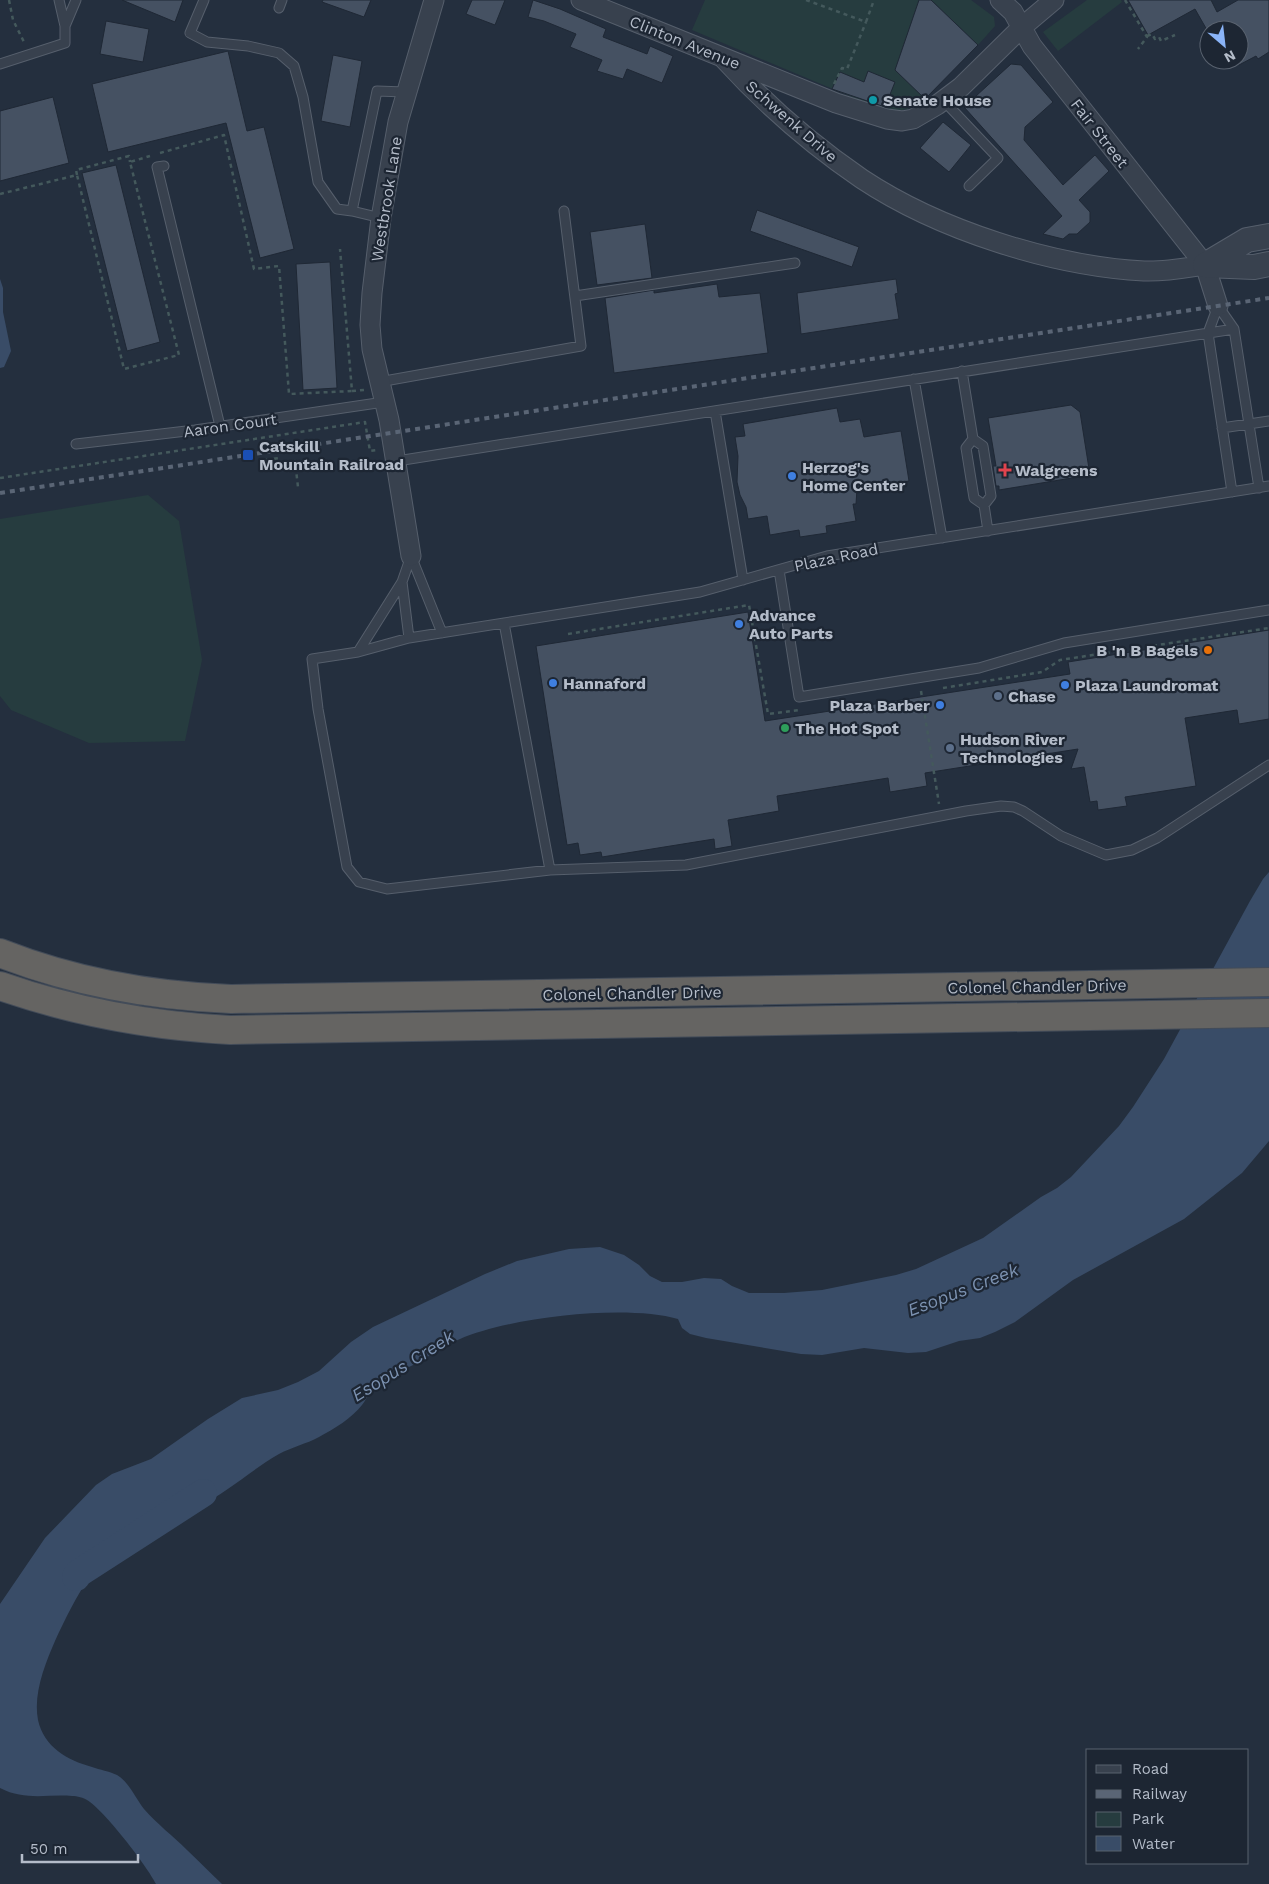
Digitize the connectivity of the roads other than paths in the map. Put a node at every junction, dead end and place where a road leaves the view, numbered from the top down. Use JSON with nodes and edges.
{"nodes":[{"id":1,"x":59,"y":0,"type":"edge"},
{"id":2,"x":76,"y":0,"type":"edge"},
{"id":3,"x":204,"y":0,"type":"edge"},
{"id":4,"x":434,"y":0,"type":"edge"},
{"id":5,"x":581,"y":0,"type":"edge"},
{"id":6,"x":1000,"y":0,"type":"edge"},
{"id":7,"x":1054,"y":0,"type":"edge"},
{"id":8,"x":64,"y":26,"type":"junction"},
{"id":9,"x":1022,"y":27,"type":"junction"},
{"id":10,"x":724,"y":59,"type":"junction"},
{"id":11,"x":0,"y":64,"type":"edge"},
{"id":12,"x":406,"y":92,"type":"junction"},
{"id":13,"x":944,"y":101,"type":"junction"},
{"id":14,"x":164,"y":166,"type":"dead end"},
{"id":15,"x":969,"y":186,"type":"dead end"},
{"id":16,"x":352,"y":211,"type":"junction"},
{"id":17,"x":564,"y":211,"type":"dead end"},
{"id":18,"x":381,"y":218,"type":"junction"},
{"id":19,"x":1269,"y":236,"type":"edge"},
{"id":20,"x":795,"y":263,"type":"dead end"},
{"id":21,"x":1269,"y":264,"type":"edge"},
{"id":22,"x":1205,"y":265,"type":"junction"},
{"id":23,"x":574,"y":296,"type":"junction"},
{"id":24,"x":1218,"y":306,"type":"junction"},
{"id":25,"x":1234,"y":328,"type":"junction"},
{"id":26,"x":1208,"y":333,"type":"junction"},
{"id":27,"x":962,"y":371,"type":"junction"},
{"id":28,"x":914,"y":379,"type":"junction"},
{"id":29,"x":379,"y":382,"type":"junction"},
{"id":30,"x":384,"y":402,"type":"junction"},
{"id":31,"x":715,"y":411,"type":"junction"},
{"id":32,"x":1269,"y":421,"type":"edge"},
{"id":33,"x":1249,"y":424,"type":"junction"},
{"id":34,"x":220,"y":426,"type":"junction"},
{"id":35,"x":1222,"y":428,"type":"junction"},
{"id":36,"x":973,"y":439,"type":"junction"},
{"id":37,"x":76,"y":444,"type":"dead end"},
{"id":38,"x":396,"y":454,"type":"junction"},
{"id":39,"x":1269,"y":486,"type":"edge"},
{"id":40,"x":1259,"y":488,"type":"junction"},
{"id":41,"x":1232,"y":492,"type":"junction"},
{"id":42,"x":984,"y":505,"type":"junction"},
{"id":43,"x":988,"y":530,"type":"junction"},
{"id":44,"x":942,"y":538,"type":"junction"},
{"id":45,"x":411,"y":556,"type":"junction"},
{"id":46,"x":779,"y":570,"type":"junction"},
{"id":47,"x":743,"y":580,"type":"junction"},
{"id":48,"x":402,"y":582,"type":"junction"},
{"id":49,"x":1269,"y":610,"type":"edge"},
{"id":50,"x":504,"y":624,"type":"junction"},
{"id":51,"x":442,"y":633,"type":"junction"},
{"id":52,"x":409,"y":638,"type":"junction"},
{"id":53,"x":358,"y":652,"type":"junction"},
{"id":54,"x":1269,"y":765,"type":"edge"},
{"id":55,"x":550,"y":870,"type":"junction"},
{"id":56,"x":0,"y":954,"type":"edge"},
{"id":57,"x":1269,"y":982,"type":"edge"},
{"id":58,"x":0,"y":986,"type":"edge"},
{"id":59,"x":1269,"y":1013,"type":"edge"}],
"edges":[{"from":1,"to":8,"type":"lane"},
{"from":2,"to":8,"type":"lane"},
{"from":3,"to":16,"type":"lane"},
{"from":4,"to":12,"type":"street","name":"Westbrook Lane"},
{"from":5,"to":10,"type":"street","name":"Clinton Avenue"},
{"from":6,"to":9,"type":"street","name":"Fair Street"},
{"from":7,"to":9,"type":"street"},
{"from":8,"to":11,"type":"lane"},
{"from":9,"to":13,"type":"street"},
{"from":9,"to":22,"type":"street","name":"Fair Street"},
{"from":10,"to":13,"type":"street","name":"Clinton Avenue"},
{"from":10,"to":22,"type":"street","name":"Schwenk Drive"},
{"from":12,"to":16,"type":"lane"},
{"from":12,"to":18,"type":"street","name":"Westbrook Lane"},
{"from":13,"to":15,"type":"lane"},
{"from":14,"to":34,"type":"lane"},
{"from":16,"to":18,"type":"lane"},
{"from":17,"to":23,"type":"lane"},
{"from":18,"to":29,"type":"street","name":"Westbrook Lane"},
{"from":19,"to":22,"type":"street","name":"Schwenk Drive"},
{"from":20,"to":23,"type":"lane"},
{"from":21,"to":22,"type":"street","name":"Schwenk Drive"},
{"from":22,"to":24,"type":"street"},
{"from":23,"to":29,"type":"lane"},
{"from":24,"to":25,"type":"lane"},
{"from":24,"to":26,"type":"lane"},
{"from":25,"to":26,"type":"lane"},
{"from":25,"to":33,"type":"lane"},
{"from":26,"to":27,"type":"lane"},
{"from":26,"to":35,"type":"lane"},
{"from":27,"to":28,"type":"lane"},
{"from":27,"to":36,"type":"lane"},
{"from":28,"to":31,"type":"lane"},
{"from":28,"to":44,"type":"lane"},
{"from":29,"to":30,"type":"street","name":"Westbrook Lane"},
{"from":30,"to":34,"type":"lane","name":"Aaron Court"},
{"from":30,"to":38,"type":"street"},
{"from":31,"to":38,"type":"lane"},
{"from":31,"to":47,"type":"lane"},
{"from":32,"to":33,"type":"lane"},
{"from":33,"to":35,"type":"lane"},
{"from":33,"to":40,"type":"lane"},
{"from":34,"to":37,"type":"lane","name":"Aaron Court"},
{"from":35,"to":41,"type":"lane"},
{"from":36,"to":42,"type":"lane"},
{"from":36,"to":42,"type":"lane"},
{"from":38,"to":45,"type":"street"},
{"from":39,"to":40,"type":"lane","name":"Plaza Road"},
{"from":40,"to":41,"type":"lane","name":"Plaza Road"},
{"from":41,"to":43,"type":"lane","name":"Plaza Road"},
{"from":42,"to":43,"type":"lane"},
{"from":43,"to":44,"type":"lane","name":"Plaza Road"},
{"from":44,"to":46,"type":"lane","name":"Plaza Road"},
{"from":45,"to":48,"type":"lane"},
{"from":45,"to":51,"type":"lane"},
{"from":46,"to":47,"type":"lane","name":"Plaza Road"},
{"from":46,"to":49,"type":"lane"},
{"from":47,"to":50,"type":"lane","name":"Plaza Road"},
{"from":48,"to":52,"type":"lane"},
{"from":48,"to":53,"type":"lane"},
{"from":50,"to":51,"type":"lane","name":"Plaza Road"},
{"from":50,"to":55,"type":"lane"},
{"from":51,"to":52,"type":"lane","name":"Plaza Road"},
{"from":52,"to":53,"type":"lane","name":"Plaza Road"},
{"from":53,"to":55,"type":"lane","name":"Plaza Road"},
{"from":54,"to":55,"type":"lane"},
{"from":56,"to":57,"type":"highway","name":"Colonel Chandler Drive"},
{"from":58,"to":59,"type":"highway","name":"Colonel Chandler Drive"}]}
